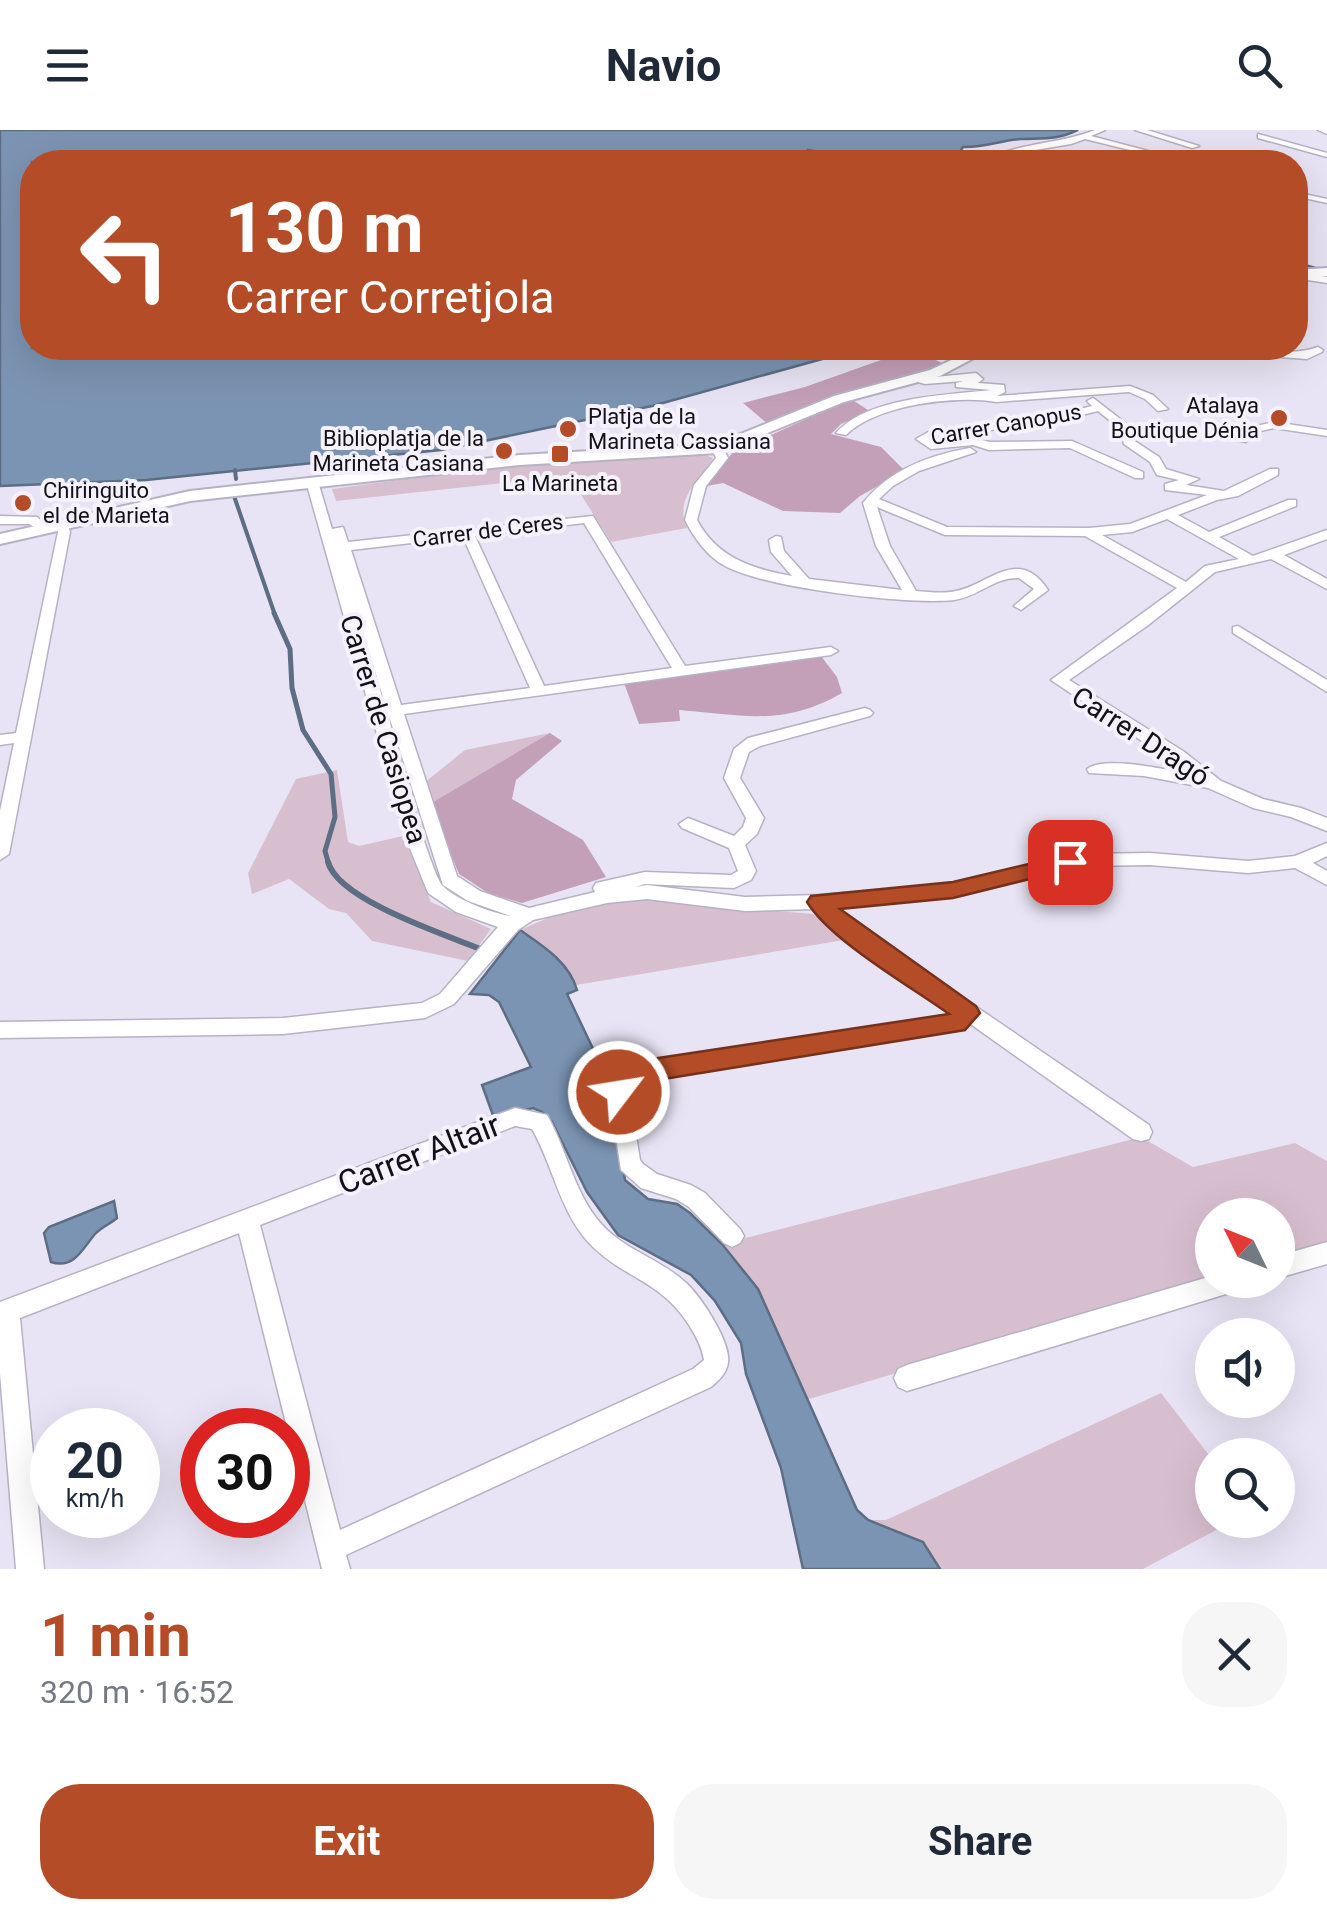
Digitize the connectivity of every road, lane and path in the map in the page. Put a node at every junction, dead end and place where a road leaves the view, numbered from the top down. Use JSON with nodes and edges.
{"nodes":[{"id":1,"x":1101,"y":130,"type":"edge"},
{"id":2,"x":1140,"y":130,"type":"edge"},
{"id":3,"x":1261,"y":136,"type":"dead end"},
{"id":4,"x":1085,"y":137,"type":"junction"},
{"id":5,"x":1071,"y":142,"type":"junction"},
{"id":6,"x":1195,"y":146,"type":"dead end"},
{"id":7,"x":1025,"y":150,"type":"edge"},
{"id":8,"x":1106,"y":150,"type":"edge"},
{"id":9,"x":1138,"y":150,"type":"edge"},
{"id":10,"x":1327,"y":155,"type":"edge"},
{"id":11,"x":1318,"y":350,"type":"dead end"},
{"id":12,"x":1308,"y":355,"type":"edge"},
{"id":13,"x":958,"y":360,"type":"edge"},
{"id":14,"x":915,"y":378,"type":"junction"},
{"id":15,"x":1074,"y":394,"type":"junction"},
{"id":16,"x":975,"y":395,"type":"junction"},
{"id":17,"x":1101,"y":407,"type":"junction"},
{"id":18,"x":1162,"y":409,"type":"dead end"},
{"id":19,"x":842,"y":433,"type":"dead end"},
{"id":20,"x":1327,"y":434,"type":"edge"},
{"id":21,"x":1242,"y":440,"type":"dead end"},
{"id":22,"x":989,"y":446,"type":"junction"},
{"id":23,"x":718,"y":448,"type":"junction"},
{"id":24,"x":1274,"y":472,"type":"dead end"},
{"id":25,"x":1139,"y":476,"type":"dead end"},
{"id":26,"x":318,"y":485,"type":"junction"},
{"id":27,"x":1224,"y":496,"type":"junction"},
{"id":28,"x":871,"y":500,"type":"junction"},
{"id":29,"x":1292,"y":503,"type":"dead end"},
{"id":30,"x":1169,"y":515,"type":"junction"},
{"id":31,"x":0,"y":520,"type":"edge"},
{"id":32,"x":53,"y":527,"type":"junction"},
{"id":33,"x":467,"y":532,"type":"junction"},
{"id":34,"x":1089,"y":532,"type":"junction"},
{"id":35,"x":1327,"y":534,"type":"edge"},
{"id":36,"x":1208,"y":536,"type":"junction"},
{"id":37,"x":0,"y":539,"type":"edge"},
{"id":38,"x":776,"y":540,"type":"dead end"},
{"id":39,"x":337,"y":548,"type":"junction"},
{"id":40,"x":1273,"y":555,"type":"junction"},
{"id":41,"x":1249,"y":559,"type":"junction"},
{"id":42,"x":803,"y":580,"type":"junction"},
{"id":43,"x":1327,"y":584,"type":"edge"},
{"id":44,"x":1186,"y":587,"type":"junction"},
{"id":45,"x":910,"y":592,"type":"junction"},
{"id":46,"x":1021,"y":606,"type":"dead end"},
{"id":47,"x":1238,"y":630,"type":"dead end"},
{"id":48,"x":831,"y":651,"type":"dead end"},
{"id":49,"x":680,"y":670,"type":"junction"},
{"id":50,"x":1327,"y":687,"type":"edge"},
{"id":51,"x":539,"y":690,"type":"junction"},
{"id":52,"x":386,"y":712,"type":"junction"},
{"id":53,"x":865,"y":713,"type":"dead end"},
{"id":54,"x":23,"y":736,"type":"junction"},
{"id":55,"x":0,"y":740,"type":"edge"},
{"id":56,"x":1094,"y":770,"type":"dead end"},
{"id":57,"x":1215,"y":784,"type":"junction"},
{"id":58,"x":688,"y":824,"type":"dead end"},
{"id":59,"x":1327,"y":825,"type":"edge"},
{"id":60,"x":736,"y":844,"type":"junction"},
{"id":61,"x":1327,"y":849,"type":"edge"},
{"id":62,"x":0,"y":854,"type":"edge"},
{"id":63,"x":1298,"y":862,"type":"junction"},
{"id":64,"x":1327,"y":879,"type":"edge"},
{"id":65,"x":588,"y":900,"type":"junction"},
{"id":66,"x":819,"y":902,"type":"junction"},
{"id":67,"x":514,"y":924,"type":"junction"},
{"id":68,"x":967,"y":1013,"type":"junction"},
{"id":69,"x":0,"y":1030,"type":"edge"},
{"id":70,"x":1141,"y":1132,"type":"dead end"},
{"id":71,"x":247,"y":1221,"type":"junction"},
{"id":72,"x":732,"y":1236,"type":"dead end"},
{"id":73,"x":1327,"y":1253,"type":"edge"},
{"id":74,"x":1295,"y":1263,"type":"edge"},
{"id":75,"x":1195,"y":1292,"type":"edge"},
{"id":76,"x":3,"y":1312,"type":"edge"},
{"id":77,"x":907,"y":1378,"type":"dead end"},
{"id":78,"x":333,"y":1559,"type":"edge"},
{"id":79,"x":30,"y":1569,"type":"edge"}],
"edges":[{"from":1,"to":4,"type":"street"},
{"from":2,"to":6,"type":"street"},
{"from":3,"to":10,"type":"street"},
{"from":4,"to":5,"type":"street"},
{"from":4,"to":9,"type":"street"},
{"from":5,"to":7,"type":"street"},
{"from":5,"to":8,"type":"street"},
{"from":11,"to":12,"type":"street"},
{"from":13,"to":14,"type":"street"},
{"from":14,"to":16,"type":"street"},
{"from":14,"to":23,"type":"street"},
{"from":15,"to":16,"type":"street"},
{"from":15,"to":17,"type":"street"},
{"from":15,"to":18,"type":"street"},
{"from":16,"to":19,"type":"street"},
{"from":17,"to":22,"type":"street","name":"Carrer Canopus"},
{"from":17,"to":27,"type":"street"},
{"from":20,"to":21,"type":"street"},
{"from":22,"to":25,"type":"street","name":"Carrer Canopus"},
{"from":22,"to":28,"type":"street","name":"Carrer Canopus"},
{"from":23,"to":26,"type":"street"},
{"from":23,"to":42,"type":"street"},
{"from":24,"to":27,"type":"street"},
{"from":26,"to":32,"type":"street"},
{"from":26,"to":39,"type":"street","name":"Carrer de Casiopea"},
{"from":27,"to":30,"type":"street"},
{"from":28,"to":34,"type":"street"},
{"from":28,"to":45,"type":"street"},
{"from":29,"to":36,"type":"street"},
{"from":30,"to":34,"type":"street"},
{"from":30,"to":36,"type":"street"},
{"from":31,"to":32,"type":"street"},
{"from":32,"to":37,"type":"street"},
{"from":32,"to":54,"type":"street"},
{"from":33,"to":39,"type":"street","name":"Carrer de Ceres"},
{"from":33,"to":49,"type":"street","name":"Carrer de Ceres"},
{"from":33,"to":51,"type":"street"},
{"from":34,"to":44,"type":"street"},
{"from":35,"to":40,"type":"street","name":"Carrer Dragó"},
{"from":36,"to":41,"type":"street"},
{"from":38,"to":42,"type":"street"},
{"from":39,"to":52,"type":"street","name":"Carrer de Casiopea"},
{"from":40,"to":41,"type":"street","name":"Carrer Dragó"},
{"from":40,"to":43,"type":"street"},
{"from":41,"to":44,"type":"street","name":"Carrer Dragó"},
{"from":42,"to":45,"type":"street"},
{"from":44,"to":57,"type":"street","name":"Carrer Dragó"},
{"from":45,"to":46,"type":"street"},
{"from":47,"to":50,"type":"street"},
{"from":48,"to":49,"type":"street"},
{"from":49,"to":51,"type":"street"},
{"from":51,"to":52,"type":"street"},
{"from":52,"to":67,"type":"street","name":"Carrer de Casiopea"},
{"from":53,"to":60,"type":"street"},
{"from":54,"to":55,"type":"street"},
{"from":54,"to":62,"type":"street"},
{"from":56,"to":57,"type":"street"},
{"from":57,"to":59,"type":"street","name":"Carrer Dragó"},
{"from":58,"to":60,"type":"street"},
{"from":60,"to":65,"type":"street"},
{"from":61,"to":63,"type":"street"},
{"from":63,"to":64,"type":"street"},
{"from":63,"to":66,"type":"street"},
{"from":65,"to":66,"type":"street"},
{"from":65,"to":67,"type":"street"},
{"from":66,"to":68,"type":"street"},
{"from":67,"to":69,"type":"street"},
{"from":68,"to":70,"type":"street"},
{"from":68,"to":72,"type":"street"},
{"from":71,"to":76,"type":"street","name":"Carrer Altair"},
{"from":71,"to":78,"type":"street"},
{"from":71,"to":78,"type":"street","name":"Carrer Altair"},
{"from":73,"to":74,"type":"street"},
{"from":75,"to":77,"type":"street"},
{"from":76,"to":79,"type":"street"}]}
